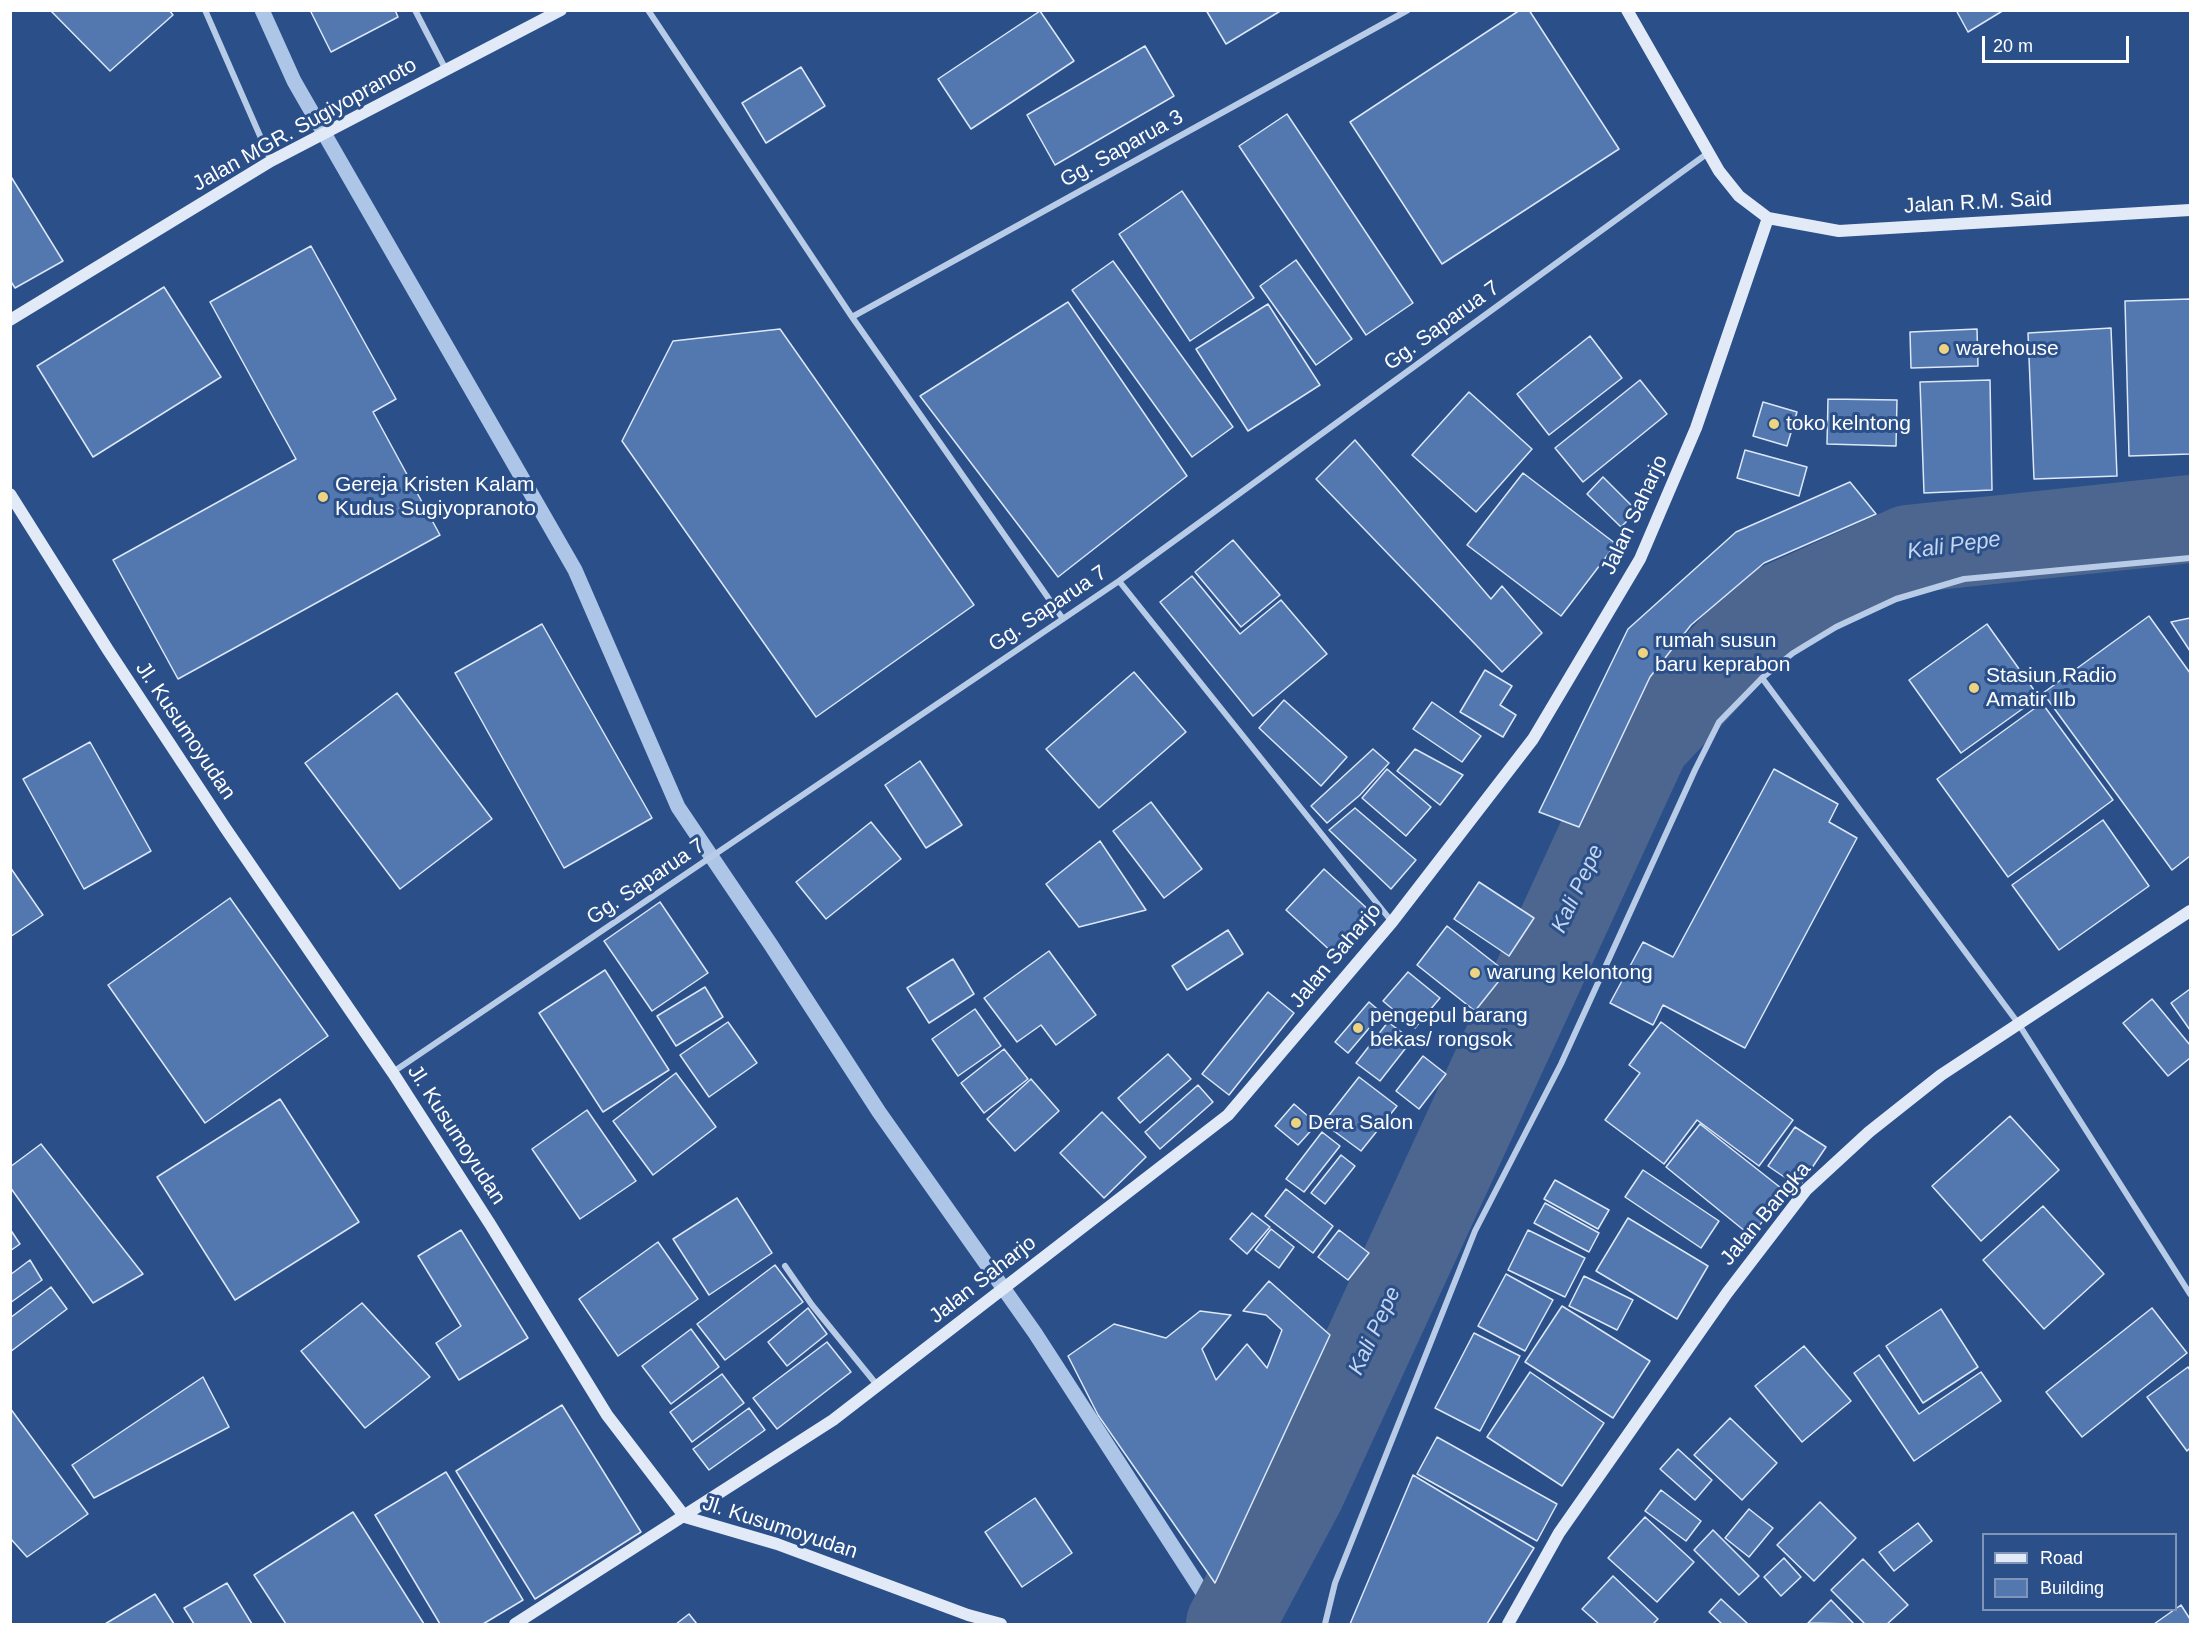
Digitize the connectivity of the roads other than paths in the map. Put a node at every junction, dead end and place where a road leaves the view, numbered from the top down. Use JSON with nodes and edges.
{"nodes":[{"id":1,"x":205,"y":10,"type":"edge"},
{"id":2,"x":415,"y":10,"type":"edge"},
{"id":3,"x":561,"y":10,"type":"edge"},
{"id":4,"x":648,"y":10,"type":"edge"},
{"id":5,"x":1408,"y":10,"type":"edge"},
{"id":6,"x":1627,"y":10,"type":"edge"},
{"id":7,"x":446,"y":71,"type":"junction"},
{"id":8,"x":1708,"y":153,"type":"junction"},
{"id":9,"x":271,"y":161,"type":"junction"},
{"id":10,"x":2190,"y":210,"type":"edge"},
{"id":11,"x":1768,"y":218,"type":"junction"},
{"id":12,"x":852,"y":317,"type":"junction"},
{"id":13,"x":10,"y":320,"type":"edge"},
{"id":14,"x":10,"y":494,"type":"edge"},
{"id":15,"x":2190,"y":558,"type":"edge"},
{"id":16,"x":1119,"y":581,"type":"junction"},
{"id":17,"x":1063,"y":619,"type":"junction"},
{"id":18,"x":1762,"y":678,"type":"junction"},
{"id":19,"x":2190,"y":911,"type":"edge"},
{"id":20,"x":1392,"y":922,"type":"junction"},
{"id":21,"x":2018,"y":1023,"type":"junction"},
{"id":22,"x":393,"y":1073,"type":"junction"},
{"id":23,"x":785,"y":1266,"type":"dead end"},
{"id":24,"x":2190,"y":1294,"type":"edge"},
{"id":25,"x":878,"y":1386,"type":"junction"},
{"id":26,"x":685,"y":1517,"type":"junction"},
{"id":27,"x":515,"y":1624,"type":"edge"},
{"id":28,"x":1000,"y":1624,"type":"edge"},
{"id":29,"x":1325,"y":1624,"type":"edge"},
{"id":30,"x":1508,"y":1624,"type":"edge"}],
"edges":[{"from":1,"to":9,"type":"street"},
{"from":2,"to":7,"type":"street"},
{"from":3,"to":7,"type":"street","name":"Jalan MGR. Sugiyopranoto"},
{"from":4,"to":12,"type":"street"},
{"from":5,"to":12,"type":"street","name":"Gg. Saparua 3"},
{"from":6,"to":8,"type":"street"},
{"from":7,"to":9,"type":"street","name":"Jalan MGR. Sugiyopranoto"},
{"from":8,"to":11,"type":"street"},
{"from":8,"to":16,"type":"street","name":"Gg. Saparua 7"},
{"from":9,"to":13,"type":"street","name":"Jalan MGR. Sugiyopranoto"},
{"from":10,"to":11,"type":"street","name":"Jalan R.M. Said"},
{"from":11,"to":20,"type":"street","name":"Jalan Saharjo"},
{"from":12,"to":17,"type":"street"},
{"from":14,"to":22,"type":"street","name":"Jl. Kusumoyudan"},
{"from":15,"to":18,"type":"street"},
{"from":16,"to":17,"type":"street","name":"Gg. Saparua 7"},
{"from":16,"to":20,"type":"street"},
{"from":17,"to":22,"type":"street","name":"Gg. Saparua 7"},
{"from":18,"to":21,"type":"street"},
{"from":18,"to":29,"type":"street"},
{"from":19,"to":21,"type":"street","name":"Jalan Bangka"},
{"from":20,"to":25,"type":"street","name":"Jalan Saharjo"},
{"from":21,"to":24,"type":"street"},
{"from":21,"to":30,"type":"street","name":"Jalan Bangka"},
{"from":22,"to":26,"type":"street","name":"Jl. Kusumoyudan"},
{"from":23,"to":25,"type":"street"},
{"from":25,"to":26,"type":"street","name":"Jalan Saharjo"},
{"from":26,"to":27,"type":"street","name":"Jalan Saharjo"},
{"from":26,"to":28,"type":"street","name":"Jl. Kusumoyudan"}]}
